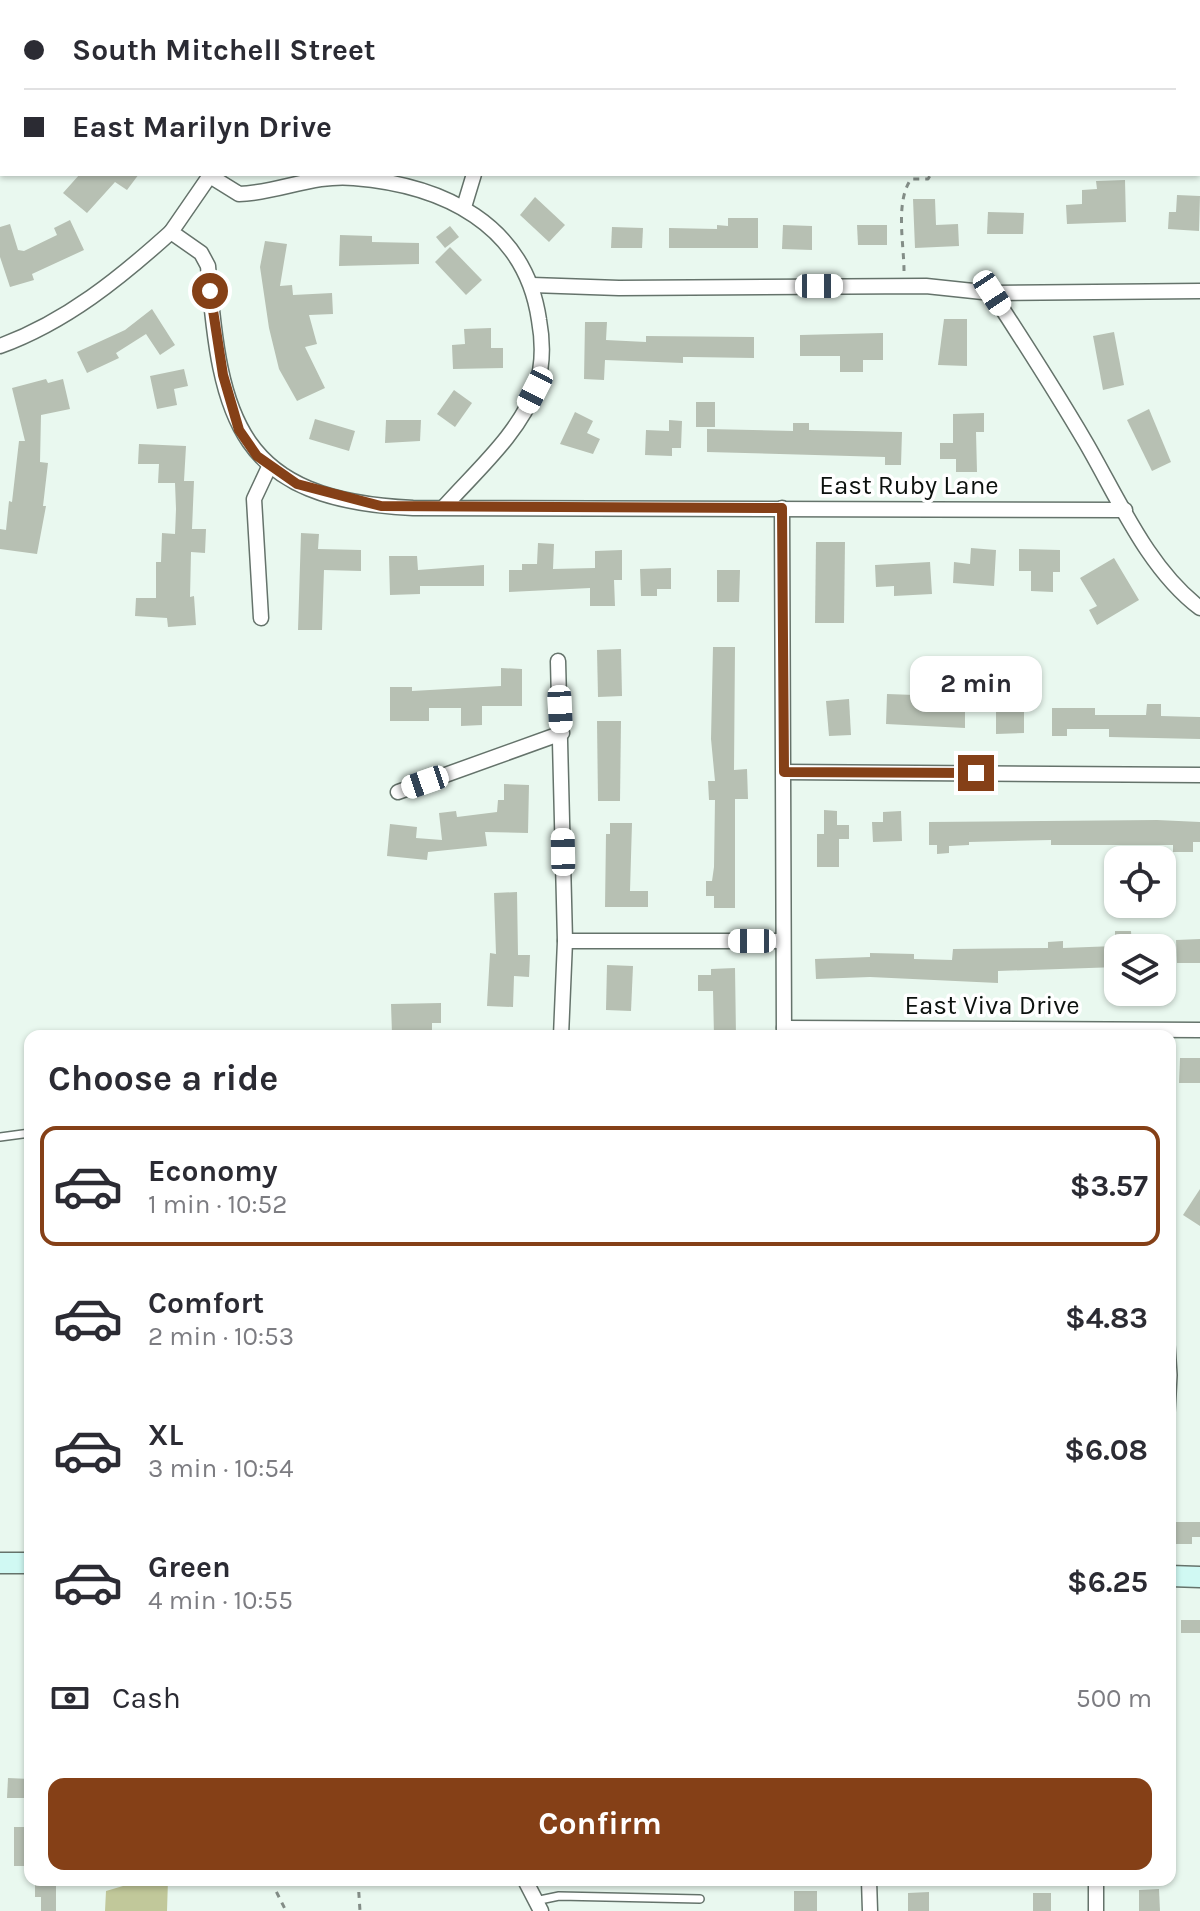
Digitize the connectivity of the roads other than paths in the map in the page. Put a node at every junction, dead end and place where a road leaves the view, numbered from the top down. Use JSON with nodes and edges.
{"nodes":[{"id":1,"x":210,"y":176,"type":"edge"},
{"id":2,"x":212,"y":176,"type":"edge"},
{"id":3,"x":473,"y":176,"type":"edge"},
{"id":4,"x":464,"y":207,"type":"junction"},
{"id":5,"x":171,"y":232,"type":"junction"},
{"id":6,"x":532,"y":285,"type":"junction"},
{"id":7,"x":1200,"y":291,"type":"edge"},
{"id":8,"x":992,"y":293,"type":"junction"},
{"id":9,"x":0,"y":346,"type":"edge"},
{"id":10,"x":269,"y":467,"type":"junction"},
{"id":11,"x":444,"y":507,"type":"junction"},
{"id":12,"x":782,"y":508,"type":"junction"},
{"id":13,"x":1125,"y":510,"type":"junction"},
{"id":14,"x":1200,"y":608,"type":"edge"},
{"id":15,"x":261,"y":618,"type":"dead end"},
{"id":16,"x":558,"y":661,"type":"dead end"},
{"id":17,"x":562,"y":733,"type":"junction"},
{"id":18,"x":784,"y":772,"type":"junction"},
{"id":19,"x":1200,"y":775,"type":"edge"},
{"id":20,"x":398,"y":792,"type":"dead end"},
{"id":21,"x":565,"y":941,"type":"junction"},
{"id":22,"x":783,"y":941,"type":"junction"},
{"id":23,"x":561,"y":1030,"type":"edge"},
{"id":24,"x":784,"y":1030,"type":"edge"},
{"id":25,"x":1176,"y":1030,"type":"edge"},
{"id":26,"x":1200,"y":1030,"type":"edge"},
{"id":27,"x":24,"y":1134,"type":"edge"},
{"id":28,"x":0,"y":1137,"type":"edge"},
{"id":29,"x":0,"y":1563,"type":"edge"},
{"id":30,"x":24,"y":1563,"type":"edge"},
{"id":31,"x":1176,"y":1576,"type":"edge"},
{"id":32,"x":1200,"y":1577,"type":"edge"},
{"id":33,"x":528,"y":1886,"type":"edge"},
{"id":34,"x":869,"y":1886,"type":"edge"},
{"id":35,"x":1096,"y":1886,"type":"edge"},
{"id":36,"x":700,"y":1899,"type":"dead end"},
{"id":37,"x":538,"y":1906,"type":"edge"},
{"id":38,"x":870,"y":1911,"type":"edge"},
{"id":39,"x":1096,"y":1911,"type":"edge"}],
"edges":[{"from":1,"to":5,"type":"street"},
{"from":2,"to":4,"type":"street"},
{"from":3,"to":4,"type":"street"},
{"from":4,"to":6,"type":"street"},
{"from":5,"to":9,"type":"street"},
{"from":5,"to":10,"type":"street"},
{"from":6,"to":8,"type":"street"},
{"from":6,"to":11,"type":"street"},
{"from":7,"to":8,"type":"street"},
{"from":8,"to":13,"type":"street"},
{"from":10,"to":11,"type":"street","name":"East Ruby Lane"},
{"from":10,"to":15,"type":"street"},
{"from":11,"to":12,"type":"street","name":"East Ruby Lane"},
{"from":12,"to":13,"type":"street","name":"East Ruby Lane"},
{"from":12,"to":18,"type":"street"},
{"from":13,"to":14,"type":"street"},
{"from":16,"to":17,"type":"street"},
{"from":17,"to":20,"type":"street"},
{"from":17,"to":21,"type":"street"},
{"from":18,"to":19,"type":"street"},
{"from":18,"to":22,"type":"street"},
{"from":21,"to":22,"type":"street"},
{"from":21,"to":23,"type":"street"},
{"from":22,"to":24,"type":"street"},
{"from":25,"to":26,"type":"street","name":"East Viva Drive"},
{"from":27,"to":28,"type":"lane"},
{"from":29,"to":30,"type":"main road"},
{"from":31,"to":32,"type":"main road"},
{"from":33,"to":37,"type":"street"},
{"from":34,"to":38,"type":"street"},
{"from":35,"to":39,"type":"street"},
{"from":36,"to":37,"type":"lane"}]}
